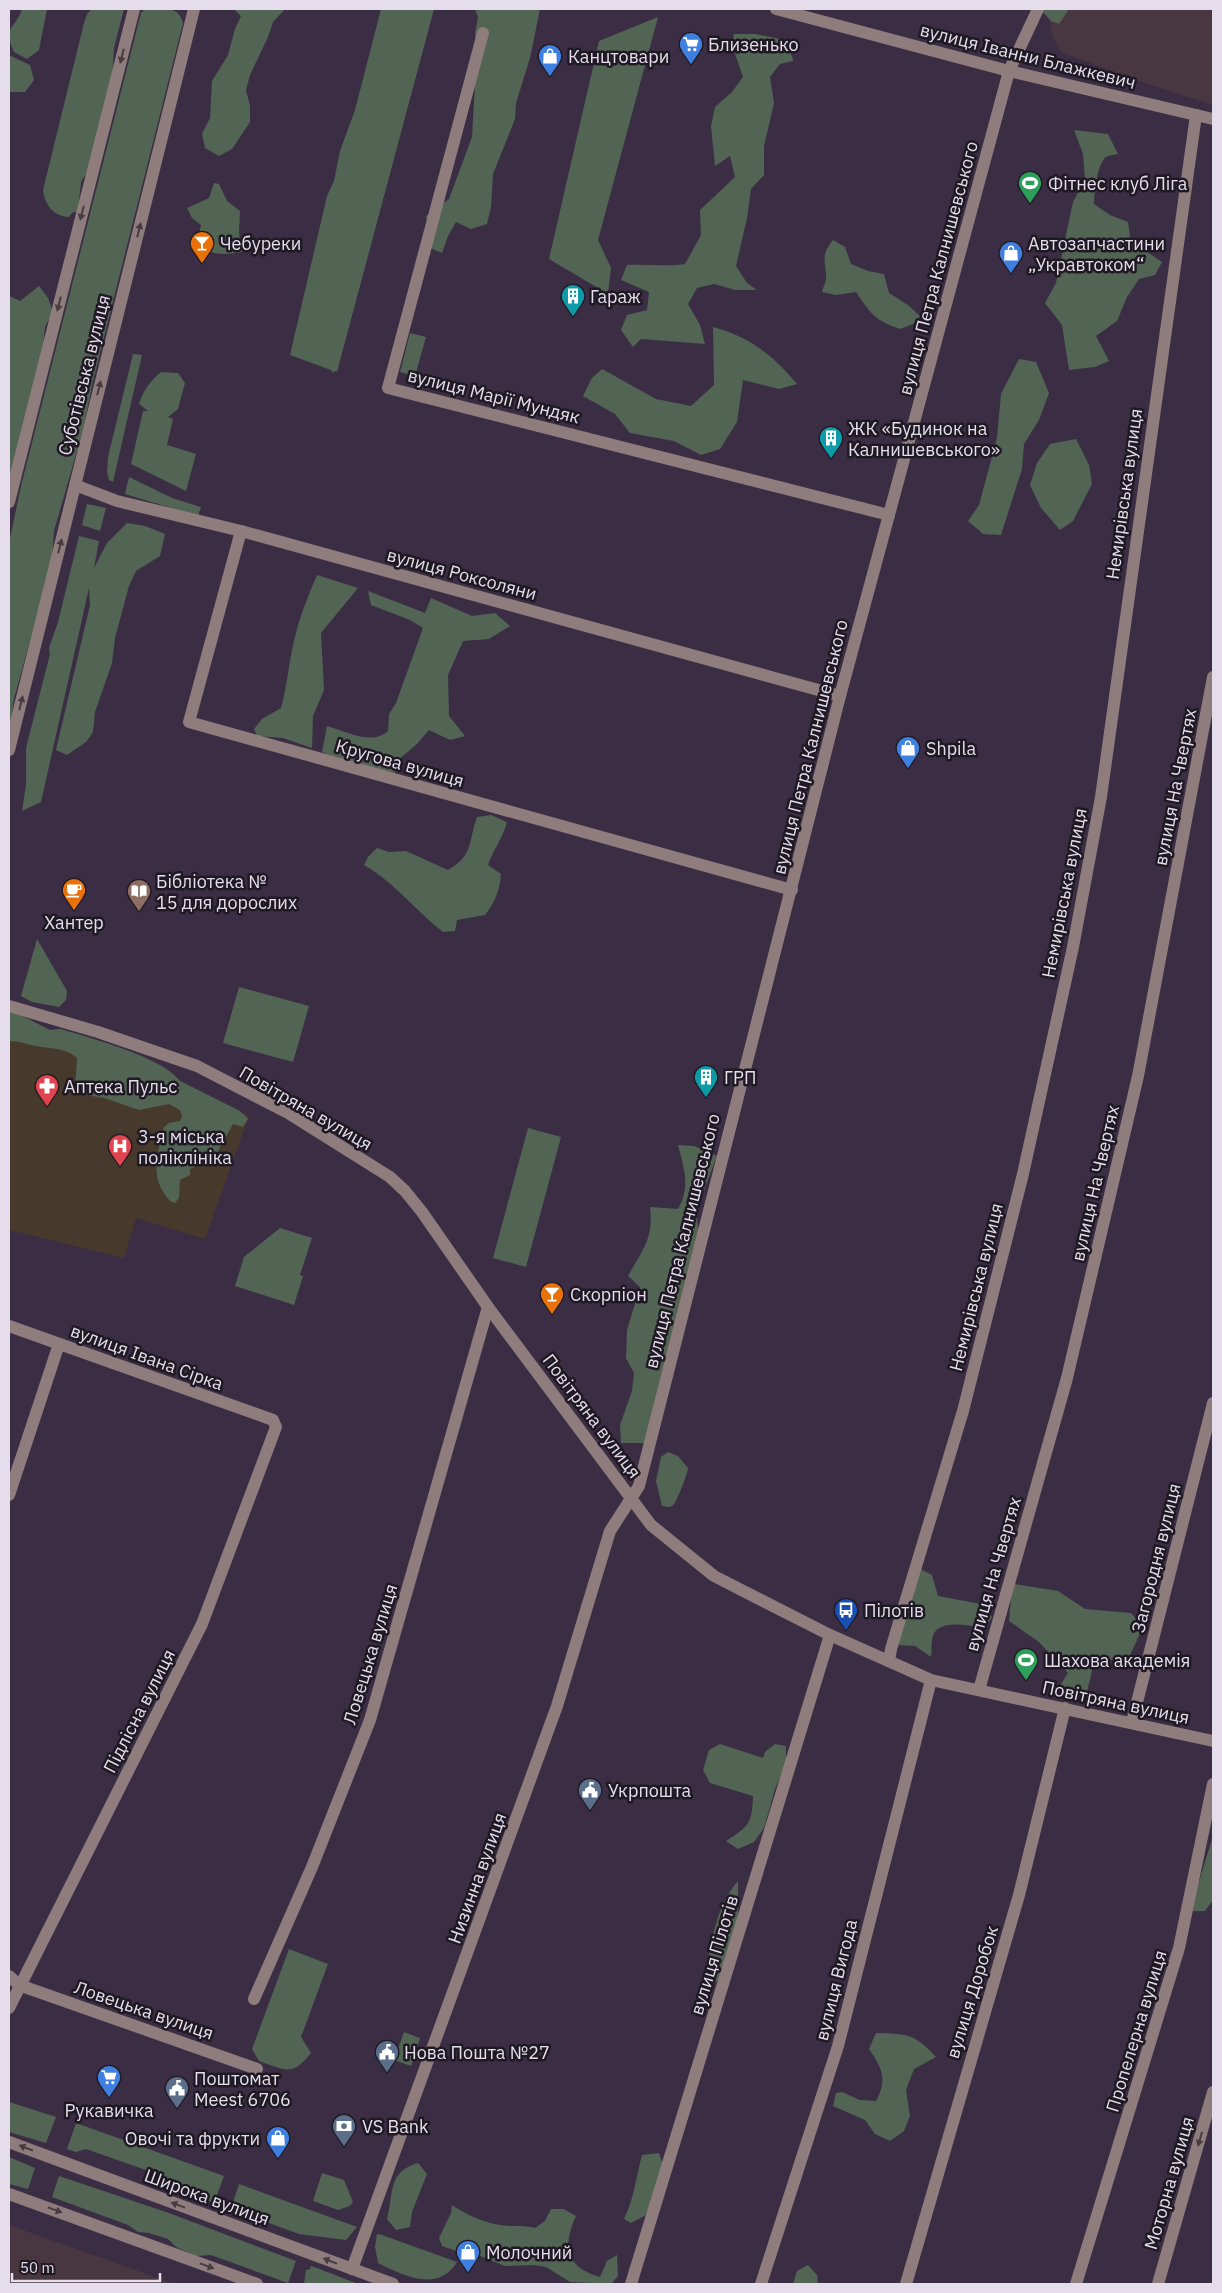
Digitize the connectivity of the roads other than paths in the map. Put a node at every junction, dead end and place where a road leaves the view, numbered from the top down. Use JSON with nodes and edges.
{"nodes":[{"id":1,"x":134,"y":9,"type":"edge"},
{"id":2,"x":194,"y":9,"type":"edge"},
{"id":3,"x":776,"y":9,"type":"edge"},
{"id":4,"x":1038,"y":9,"type":"edge"},
{"id":5,"x":483,"y":33,"type":"dead end"},
{"id":6,"x":1009,"y":71,"type":"junction"},
{"id":7,"x":1196,"y":116,"type":"junction"},
{"id":8,"x":1213,"y":119,"type":"edge"},
{"id":9,"x":75,"y":485,"type":"junction"},
{"id":10,"x":9,"y":502,"type":"edge"},
{"id":11,"x":889,"y":515,"type":"junction"},
{"id":12,"x":240,"y":531,"type":"junction"},
{"id":13,"x":1213,"y":677,"type":"edge"},
{"id":14,"x":840,"y":696,"type":"junction"},
{"id":15,"x":9,"y":750,"type":"edge"},
{"id":16,"x":792,"y":890,"type":"junction"},
{"id":17,"x":9,"y":1006,"type":"edge"},
{"id":18,"x":488,"y":1307,"type":"junction"},
{"id":19,"x":9,"y":1326,"type":"edge"},
{"id":20,"x":59,"y":1344,"type":"junction"},
{"id":21,"x":1213,"y":1403,"type":"edge"},
{"id":22,"x":273,"y":1420,"type":"joint"},
{"id":23,"x":9,"y":1495,"type":"edge"},
{"id":24,"x":632,"y":1498,"type":"junction"},
{"id":25,"x":830,"y":1635,"type":"junction"},
{"id":26,"x":889,"y":1661,"type":"junction"},
{"id":27,"x":931,"y":1680,"type":"junction"},
{"id":28,"x":979,"y":1690,"type":"junction"},
{"id":29,"x":1065,"y":1708,"type":"junction"},
{"id":30,"x":1132,"y":1722,"type":"junction"},
{"id":31,"x":1213,"y":1741,"type":"edge"},
{"id":32,"x":1213,"y":1784,"type":"edge"},
{"id":33,"x":9,"y":1976,"type":"edge"},
{"id":34,"x":19,"y":1985,"type":"junction"},
{"id":35,"x":254,"y":1999,"type":"dead end"},
{"id":36,"x":9,"y":2008,"type":"edge"},
{"id":37,"x":257,"y":2069,"type":"dead end"},
{"id":38,"x":1213,"y":2092,"type":"edge"},
{"id":39,"x":9,"y":2142,"type":"edge"},
{"id":40,"x":9,"y":2194,"type":"edge"},
{"id":41,"x":352,"y":2269,"type":"junction"},
{"id":42,"x":257,"y":2284,"type":"edge"},
{"id":43,"x":392,"y":2284,"type":"edge"},
{"id":44,"x":631,"y":2284,"type":"edge"},
{"id":45,"x":761,"y":2284,"type":"edge"},
{"id":46,"x":906,"y":2284,"type":"edge"},
{"id":47,"x":1076,"y":2284,"type":"edge"},
{"id":48,"x":1158,"y":2284,"type":"edge"}],
"edges":[{"from":1,"to":10,"type":"street","one_way":true},
{"from":9,"to":2,"type":"street","name":"Суботівська вулиця","one_way":true},
{"from":3,"to":6,"type":"street","name":"вулиця Іванни Блажкевич"},
{"from":4,"to":6,"type":"street","name":"вулиця Петра Калнишевського"},
{"from":5,"to":11,"type":"street","name":"вулиця Марії Мундяк"},
{"from":6,"to":7,"type":"street","name":"вулиця Іванни Блажкевич"},
{"from":6,"to":11,"type":"street","name":"вулиця Петра Калнишевського"},
{"from":7,"to":8,"type":"street","name":"вулиця Іванни Блажкевич"},
{"from":7,"to":26,"type":"street","name":"Немирівська вулиця"},
{"from":9,"to":12,"type":"street","name":"вулиця Роксоляни"},
{"from":15,"to":9,"type":"street","name":"Суботівська вулиця","one_way":true},
{"from":11,"to":14,"type":"street","name":"вулиця Петра Калнишевського"},
{"from":12,"to":14,"type":"street","name":"вулиця Роксоляни"},
{"from":12,"to":16,"type":"street","name":"Кругова вулиця"},
{"from":13,"to":28,"type":"street","name":"вулиця На Чвертях"},
{"from":14,"to":16,"type":"street","name":"вулиця Петра Калнишевського"},
{"from":16,"to":24,"type":"street","name":"вулиця Петра Калнишевського"},
{"from":17,"to":18,"type":"street","name":"Повітряна вулиця"},
{"from":18,"to":24,"type":"street","name":"Повітряна вулиця"},
{"from":18,"to":35,"type":"street","name":"Ловецька вулиця"},
{"from":19,"to":20,"type":"street","name":"вулиця Івана Сірка"},
{"from":20,"to":22,"type":"street","name":"вулиця Івана Сірка"},
{"from":20,"to":23,"type":"street"},
{"from":21,"to":30,"type":"street","name":"Загородня вулиця"},
{"from":22,"to":34,"type":"street","name":"Підлісна вулиця"},
{"from":24,"to":25,"type":"street","name":"Повітряна вулиця"},
{"from":24,"to":41,"type":"street","name":"Низинна вулиця"},
{"from":25,"to":26,"type":"street","name":"Повітряна вулиця"},
{"from":25,"to":44,"type":"street","name":"вулиця Пілотів"},
{"from":26,"to":27,"type":"street","name":"Повітряна вулиця"},
{"from":27,"to":28,"type":"street","name":"Повітряна вулиця"},
{"from":27,"to":45,"type":"street","name":"вулиця Вигода"},
{"from":28,"to":29,"type":"street","name":"Повітряна вулиця"},
{"from":29,"to":30,"type":"street","name":"Повітряна вулиця"},
{"from":29,"to":46,"type":"street","name":"вулиця Доробок"},
{"from":30,"to":31,"type":"street","name":"Повітряна вулиця"},
{"from":32,"to":47,"type":"street","name":"Пропелерна вулиця"},
{"from":33,"to":34,"type":"street"},
{"from":34,"to":36,"type":"street","name":"Підлісна вулиця"},
{"from":34,"to":37,"type":"street","name":"Ловецька вулиця"},
{"from":38,"to":48,"type":"street","name":"Моторна вулиця","one_way":true},
{"from":41,"to":39,"type":"street","name":"Широка вулиця","one_way":true},
{"from":40,"to":42,"type":"street","one_way":true},
{"from":41,"to":43,"type":"street","name":"Широка вулиця"}]}
